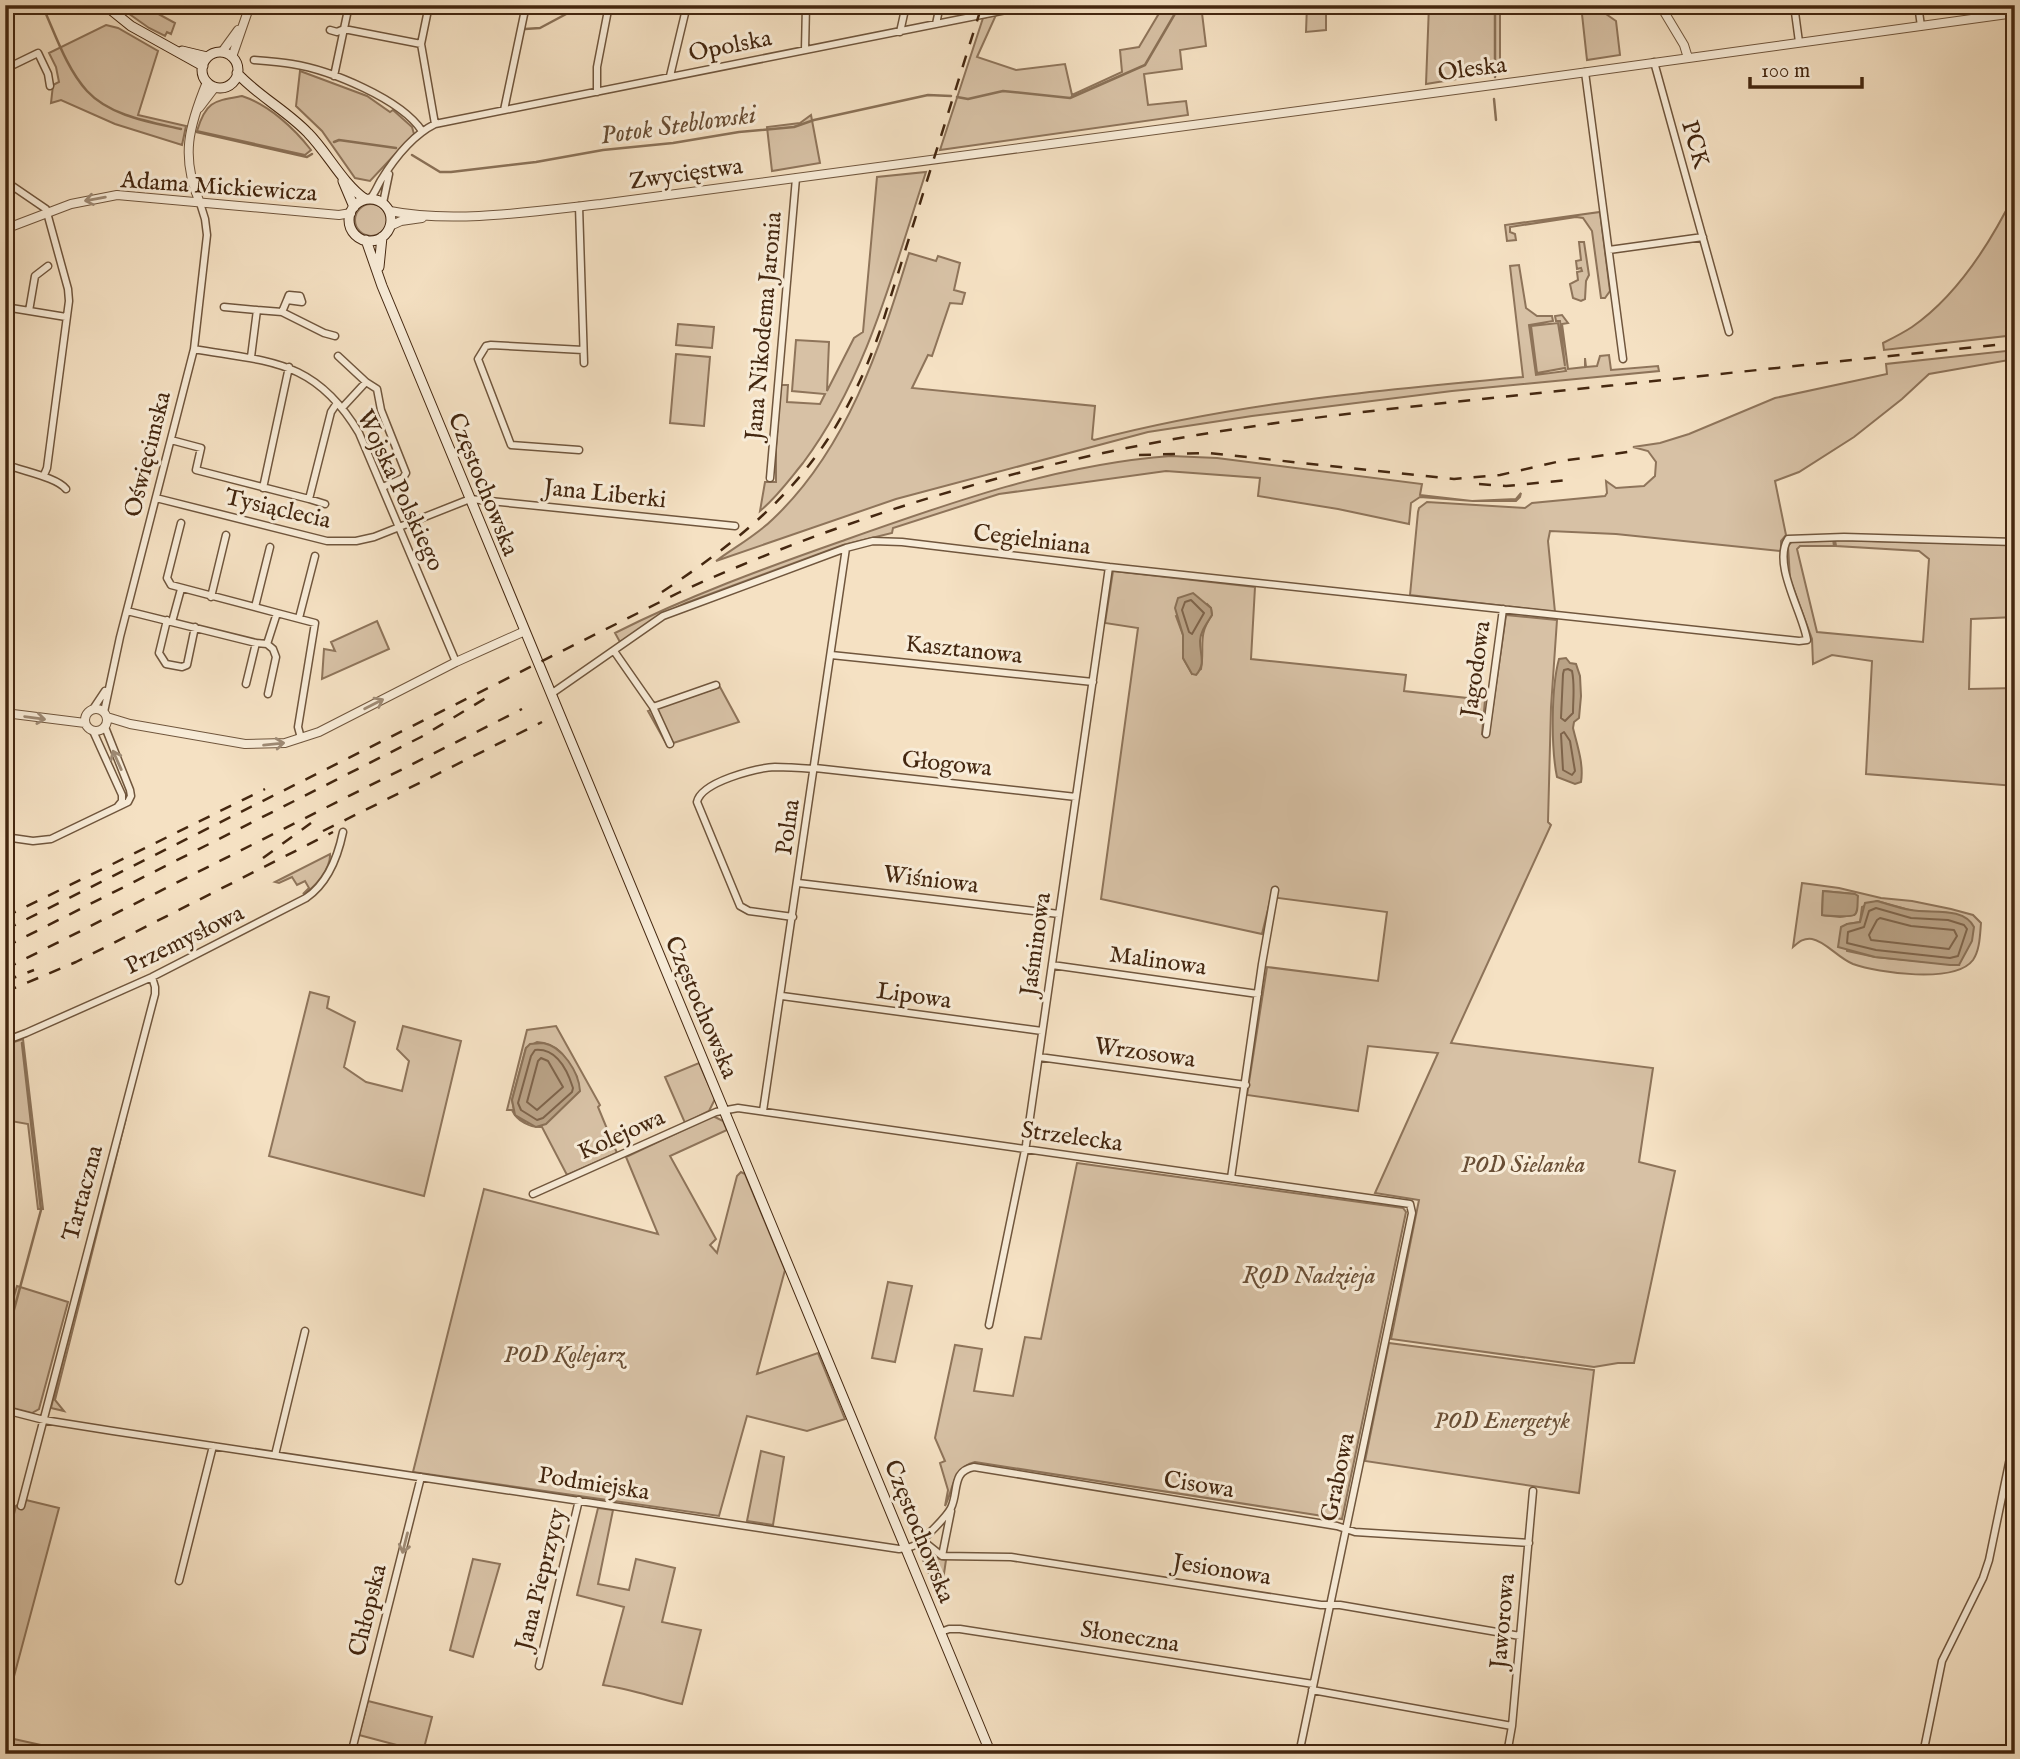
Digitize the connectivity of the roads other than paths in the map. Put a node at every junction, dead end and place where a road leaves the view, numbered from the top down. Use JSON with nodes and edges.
{"nodes":[{"id":1,"x":105,"y":5,"type":"edge"},
{"id":2,"x":250,"y":5,"type":"edge"},
{"id":3,"x":349,"y":5,"type":"edge"},
{"id":4,"x":429,"y":5,"type":"edge"},
{"id":5,"x":526,"y":5,"type":"edge"},
{"id":6,"x":609,"y":5,"type":"edge"},
{"id":7,"x":687,"y":5,"type":"edge"},
{"id":8,"x":806,"y":5,"type":"edge"},
{"id":9,"x":906,"y":5,"type":"edge"},
{"id":10,"x":940,"y":5,"type":"edge"},
{"id":11,"x":1031,"y":5,"type":"edge"},
{"id":12,"x":1660,"y":5,"type":"edge"},
{"id":13,"x":1794,"y":5,"type":"edge"},
{"id":14,"x":1918,"y":5,"type":"edge"},
{"id":15,"x":2015,"y":13,"type":"edge"},
{"id":16,"x":936,"y":24,"type":"junction"},
{"id":17,"x":242,"y":25,"type":"junction"},
{"id":18,"x":1920,"y":26,"type":"junction"},
{"id":19,"x":344,"y":29,"type":"junction"},
{"id":20,"x":330,"y":30,"type":"dead end"},
{"id":21,"x":900,"y":32,"type":"junction"},
{"id":22,"x":1799,"y":42,"type":"junction"},
{"id":23,"x":421,"y":44,"type":"junction"},
{"id":24,"x":805,"y":50,"type":"junction"},
{"id":25,"x":222,"y":52,"type":"junction"},
{"id":26,"x":232,"y":57,"type":"junction"},
{"id":27,"x":1688,"y":58,"type":"junction"},
{"id":28,"x":254,"y":60,"type":"dead end"},
{"id":29,"x":205,"y":62,"type":"junction"},
{"id":30,"x":1654,"y":62,"type":"junction"},
{"id":31,"x":5,"y":69,"type":"edge"},
{"id":32,"x":1585,"y":72,"type":"junction"},
{"id":33,"x":237,"y":73,"type":"junction"},
{"id":34,"x":334,"y":76,"type":"junction"},
{"id":35,"x":670,"y":76,"type":"junction"},
{"id":36,"x":232,"y":83,"type":"junction"},
{"id":37,"x":211,"y":84,"type":"junction"},
{"id":38,"x":50,"y":86,"type":"dead end"},
{"id":39,"x":256,"y":92,"type":"junction"},
{"id":40,"x":597,"y":92,"type":"junction"},
{"id":41,"x":504,"y":110,"type":"junction"},
{"id":42,"x":435,"y":124,"type":"junction"},
{"id":43,"x":422,"y":131,"type":"junction"},
{"id":44,"x":935,"y":159,"type":"joint"},
{"id":45,"x":334,"y":163,"type":"junction"},
{"id":46,"x":392,"y":166,"type":"junction"},
{"id":47,"x":796,"y":178,"type":"junction"},
{"id":48,"x":5,"y":181,"type":"edge"},
{"id":49,"x":367,"y":199,"type":"junction"},
{"id":50,"x":200,"y":203,"type":"junction"},
{"id":51,"x":383,"y":203,"type":"junction"},
{"id":52,"x":579,"y":206,"type":"junction"},
{"id":53,"x":352,"y":210,"type":"junction"},
{"id":54,"x":390,"y":211,"type":"junction"},
{"id":55,"x":47,"y":212,"type":"junction"},
{"id":56,"x":442,"y":216,"type":"junction"},
{"id":57,"x":390,"y":226,"type":"junction"},
{"id":58,"x":5,"y":229,"type":"edge"},
{"id":59,"x":382,"y":237,"type":"junction"},
{"id":60,"x":1703,"y":237,"type":"junction"},
{"id":61,"x":366,"y":240,"type":"junction"},
{"id":62,"x":1609,"y":250,"type":"junction"},
{"id":63,"x":48,"y":265,"type":"dead end"},
{"id":64,"x":379,"y":275,"type":"junction"},
{"id":65,"x":287,"y":300,"type":"dead end"},
{"id":66,"x":5,"y":307,"type":"edge"},
{"id":67,"x":224,"y":307,"type":"dead end"},
{"id":68,"x":257,"y":310,"type":"junction"},
{"id":69,"x":29,"y":311,"type":"junction"},
{"id":70,"x":282,"y":312,"type":"junction"},
{"id":71,"x":66,"y":317,"type":"junction"},
{"id":72,"x":1729,"y":332,"type":"dead end"},
{"id":73,"x":335,"y":335,"type":"dead end"},
{"id":74,"x":194,"y":349,"type":"junction"},
{"id":75,"x":583,"y":350,"type":"junction"},
{"id":76,"x":338,"y":356,"type":"dead end"},
{"id":77,"x":251,"y":358,"type":"junction"},
{"id":78,"x":1623,"y":359,"type":"dead end"},
{"id":79,"x":584,"y":363,"type":"dead end"},
{"id":80,"x":289,"y":367,"type":"junction"},
{"id":81,"x":366,"y":382,"type":"junction"},
{"id":82,"x":339,"y":406,"type":"junction"},
{"id":83,"x":171,"y":440,"type":"junction"},
{"id":84,"x":579,"y":450,"type":"dead end"},
{"id":85,"x":5,"y":464,"type":"edge"},
{"id":86,"x":44,"y":475,"type":"junction"},
{"id":87,"x":770,"y":478,"type":"dead end"},
{"id":88,"x":383,"y":487,"type":"junction"},
{"id":89,"x":263,"y":488,"type":"junction"},
{"id":90,"x":66,"y":489,"type":"dead end"},
{"id":91,"x":156,"y":498,"type":"junction"},
{"id":92,"x":309,"y":499,"type":"junction"},
{"id":93,"x":470,"y":499,"type":"junction"},
{"id":94,"x":325,"y":504,"type":"dead end"},
{"id":95,"x":181,"y":523,"type":"dead end"},
{"id":96,"x":736,"y":526,"type":"dead end"},
{"id":97,"x":400,"y":528,"type":"junction"},
{"id":98,"x":226,"y":535,"type":"dead end"},
{"id":99,"x":2015,"y":542,"type":"edge"},
{"id":100,"x":270,"y":547,"type":"dead end"},
{"id":101,"x":846,"y":548,"type":"junction"},
{"id":102,"x":315,"y":556,"type":"dead end"},
{"id":103,"x":1109,"y":567,"type":"junction"},
{"id":104,"x":181,"y":589,"type":"junction"},
{"id":105,"x":211,"y":597,"type":"junction"},
{"id":106,"x":255,"y":607,"type":"junction"},
{"id":107,"x":1503,"y":609,"type":"junction"},
{"id":108,"x":127,"y":611,"type":"junction"},
{"id":109,"x":277,"y":613,"type":"junction"},
{"id":110,"x":299,"y":618,"type":"junction"},
{"id":111,"x":169,"y":621,"type":"junction"},
{"id":112,"x":195,"y":627,"type":"junction"},
{"id":113,"x":525,"y":631,"type":"junction"},
{"id":114,"x":256,"y":643,"type":"junction"},
{"id":115,"x":267,"y":644,"type":"junction"},
{"id":116,"x":614,"y":651,"type":"junction"},
{"id":117,"x":831,"y":655,"type":"junction"},
{"id":118,"x":456,"y":662,"type":"junction"},
{"id":119,"x":1093,"y":682,"type":"junction"},
{"id":120,"x":246,"y":684,"type":"dead end"},
{"id":121,"x":716,"y":685,"type":"dead end"},
{"id":122,"x":108,"y":686,"type":"junction"},
{"id":123,"x":268,"y":694,"type":"dead end"},
{"id":124,"x":551,"y":694,"type":"junction"},
{"id":125,"x":653,"y":707,"type":"junction"},
{"id":126,"x":93,"y":709,"type":"junction"},
{"id":127,"x":5,"y":713,"type":"edge"},
{"id":128,"x":105,"y":719,"type":"junction"},
{"id":129,"x":85,"y":723,"type":"junction"},
{"id":130,"x":93,"y":731,"type":"junction"},
{"id":131,"x":1486,"y":734,"type":"dead end"},
{"id":132,"x":301,"y":738,"type":"junction"},
{"id":133,"x":670,"y":744,"type":"dead end"},
{"id":134,"x":815,"y":769,"type":"junction"},
{"id":135,"x":1076,"y":797,"type":"junction"},
{"id":136,"x":110,"y":811,"type":"junction"},
{"id":137,"x":342,"y":832,"type":"dead end"},
{"id":138,"x":5,"y":837,"type":"edge"},
{"id":139,"x":798,"y":883,"type":"junction"},
{"id":140,"x":1275,"y":890,"type":"dead end"},
{"id":141,"x":1059,"y":914,"type":"junction"},
{"id":142,"x":793,"y":917,"type":"junction"},
{"id":143,"x":1052,"y":965,"type":"junction"},
{"id":144,"x":152,"y":977,"type":"junction"},
{"id":145,"x":1258,"y":994,"type":"junction"},
{"id":146,"x":782,"y":996,"type":"junction"},
{"id":147,"x":1042,"y":1031,"type":"junction"},
{"id":148,"x":5,"y":1041,"type":"edge"},
{"id":149,"x":1039,"y":1058,"type":"junction"},
{"id":150,"x":1245,"y":1085,"type":"junction"},
{"id":151,"x":724,"y":1110,"type":"junction"},
{"id":152,"x":763,"y":1111,"type":"junction"},
{"id":153,"x":1026,"y":1148,"type":"junction"},
{"id":154,"x":1231,"y":1178,"type":"junction"},
{"id":155,"x":533,"y":1194,"type":"dead end"},
{"id":156,"x":1412,"y":1208,"type":"joint"},
{"id":157,"x":989,"y":1325,"type":"dead end"},
{"id":158,"x":306,"y":1331,"type":"dead end"},
{"id":159,"x":5,"y":1410,"type":"edge"},
{"id":160,"x":44,"y":1420,"type":"junction"},
{"id":161,"x":2015,"y":1434,"type":"edge"},
{"id":162,"x":213,"y":1446,"type":"junction"},
{"id":163,"x":275,"y":1455,"type":"junction"},
{"id":164,"x":421,"y":1477,"type":"junction"},
{"id":165,"x":1533,"y":1491,"type":"dead end"},
{"id":166,"x":579,"y":1500,"type":"junction"},
{"id":167,"x":21,"y":1506,"type":"dead end"},
{"id":168,"x":951,"y":1509,"type":"junction"},
{"id":169,"x":1346,"y":1529,"type":"junction"},
{"id":170,"x":922,"y":1540,"type":"junction"},
{"id":171,"x":1529,"y":1543,"type":"junction"},
{"id":172,"x":907,"y":1548,"type":"junction"},
{"id":173,"x":942,"y":1556,"type":"junction"},
{"id":174,"x":179,"y":1581,"type":"dead end"},
{"id":175,"x":1331,"y":1605,"type":"junction"},
{"id":176,"x":940,"y":1632,"type":"junction"},
{"id":177,"x":1520,"y":1636,"type":"junction"},
{"id":178,"x":539,"y":1666,"type":"dead end"},
{"id":179,"x":1313,"y":1687,"type":"junction"},
{"id":180,"x":1512,"y":1726,"type":"junction"},
{"id":181,"x":351,"y":1754,"type":"edge"},
{"id":182,"x":991,"y":1754,"type":"edge"},
{"id":183,"x":1299,"y":1754,"type":"edge"},
{"id":184,"x":1507,"y":1754,"type":"edge"},
{"id":185,"x":1923,"y":1754,"type":"edge"}],
"edges":[{"from":1,"to":29,"type":"main road"},
{"from":2,"to":17,"type":"street"},
{"from":3,"to":19,"type":"street"},
{"from":4,"to":23,"type":"street"},
{"from":5,"to":41,"type":"street"},
{"from":6,"to":40,"type":"street"},
{"from":7,"to":35,"type":"street"},
{"from":8,"to":24,"type":"street"},
{"from":9,"to":21,"type":"street"},
{"from":10,"to":16,"type":"street"},
{"from":11,"to":16,"type":"street","name":"Opolska"},
{"from":12,"to":27,"type":"street"},
{"from":13,"to":22,"type":"street"},
{"from":14,"to":18,"type":"street"},
{"from":15,"to":18,"type":"street","name":"Oleska"},
{"from":16,"to":21,"type":"street","name":"Opolska"},
{"from":17,"to":25,"type":"street"},
{"from":17,"to":26,"type":"street"},
{"from":18,"to":22,"type":"street","name":"Oleska"},
{"from":19,"to":20,"type":"street"},
{"from":19,"to":23,"type":"street"},
{"from":19,"to":34,"type":"street"},
{"from":21,"to":24,"type":"street","name":"Opolska"},
{"from":22,"to":27,"type":"street","name":"Oleska"},
{"from":23,"to":42,"type":"street"},
{"from":24,"to":35,"type":"street","name":"Opolska"},
{"from":25,"to":26,"type":"main road"},
{"from":25,"to":29,"type":"main road"},
{"from":26,"to":33,"type":"main road"},
{"from":27,"to":30,"type":"street","name":"Oleska"},
{"from":28,"to":34,"type":"street"},
{"from":29,"to":37,"type":"main road"},
{"from":30,"to":32,"type":"street","name":"Oleska"},
{"from":30,"to":60,"type":"street","name":"PCK"},
{"from":31,"to":38,"type":"street"},
{"from":32,"to":44,"type":"street","name":"Oleska"},
{"from":32,"to":62,"type":"street"},
{"from":33,"to":36,"type":"main road"},
{"from":33,"to":39,"type":"main road"},
{"from":34,"to":43,"type":"street"},
{"from":35,"to":40,"type":"street","name":"Opolska"},
{"from":36,"to":37,"type":"main road"},
{"from":36,"to":39,"type":"main road"},
{"from":37,"to":50,"type":"street"},
{"from":39,"to":45,"type":"main road"},
{"from":40,"to":41,"type":"street","name":"Opolska"},
{"from":41,"to":42,"type":"street","name":"Opolska"},
{"from":42,"to":43,"type":"street","name":"Opolska"},
{"from":43,"to":46,"type":"street"},
{"from":44,"to":47,"type":"street","name":"Zwycięstwa"},
{"from":45,"to":49,"type":"main road"},
{"from":45,"to":53,"type":"main road"},
{"from":46,"to":49,"type":"street"},
{"from":46,"to":51,"type":"street"},
{"from":47,"to":52,"type":"street","name":"Zwycięstwa"},
{"from":47,"to":87,"type":"street","name":"Jana Nikodema Jaronia"},
{"from":48,"to":55,"type":"street"},
{"from":49,"to":51,"type":"main road"},
{"from":49,"to":53,"type":"main road"},
{"from":50,"to":53,"type":"street","name":"Adama Mickiewicza"},
{"from":50,"to":55,"type":"street","name":"Adama Mickiewicza","one_way":true},
{"from":50,"to":74,"type":"street","name":"Oświęcimska"},
{"from":51,"to":54,"type":"main road"},
{"from":52,"to":56,"type":"street","name":"Zwycięstwa"},
{"from":52,"to":75,"type":"street"},
{"from":53,"to":61,"type":"main road"},
{"from":54,"to":56,"type":"street","name":"Zwycięstwa"},
{"from":54,"to":57,"type":"main road"},
{"from":55,"to":58,"type":"street","name":"Adama Mickiewicza"},
{"from":55,"to":71,"type":"street"},
{"from":56,"to":57,"type":"street","name":"Zwycięstwa"},
{"from":57,"to":59,"type":"main road"},
{"from":59,"to":61,"type":"main road"},
{"from":59,"to":64,"type":"main road","name":"Częstochowska"},
{"from":60,"to":62,"type":"street"},
{"from":60,"to":72,"type":"street","name":"PCK"},
{"from":61,"to":64,"type":"main road","name":"Częstochowska"},
{"from":62,"to":78,"type":"street"},
{"from":63,"to":69,"type":"street"},
{"from":64,"to":93,"type":"main road","name":"Częstochowska"},
{"from":65,"to":70,"type":"street"},
{"from":66,"to":69,"type":"street"},
{"from":67,"to":68,"type":"street"},
{"from":68,"to":70,"type":"street"},
{"from":68,"to":77,"type":"street"},
{"from":69,"to":71,"type":"street"},
{"from":70,"to":73,"type":"street"},
{"from":71,"to":86,"type":"street"},
{"from":74,"to":77,"type":"street","name":"Wojska Polskiego"},
{"from":74,"to":83,"type":"street","name":"Oświęcimska"},
{"from":75,"to":79,"type":"street"},
{"from":75,"to":84,"type":"street"},
{"from":76,"to":81,"type":"street"},
{"from":77,"to":80,"type":"street","name":"Wojska Polskiego"},
{"from":80,"to":82,"type":"street","name":"Wojska Polskiego"},
{"from":80,"to":89,"type":"street"},
{"from":81,"to":82,"type":"street"},
{"from":81,"to":88,"type":"street"},
{"from":82,"to":88,"type":"street","name":"Wojska Polskiego"},
{"from":82,"to":92,"type":"street"},
{"from":83,"to":89,"type":"street"},
{"from":83,"to":91,"type":"street","name":"Oświęcimska"},
{"from":85,"to":86,"type":"street"},
{"from":86,"to":90,"type":"street"},
{"from":88,"to":97,"type":"street","name":"Wojska Polskiego"},
{"from":89,"to":92,"type":"street"},
{"from":91,"to":97,"type":"street","name":"Tysiąclecia"},
{"from":91,"to":108,"type":"street","name":"Oświęcimska"},
{"from":92,"to":94,"type":"street"},
{"from":93,"to":96,"type":"street","name":"Jana Liberki"},
{"from":93,"to":97,"type":"street","name":"Tysiąclecia"},
{"from":93,"to":113,"type":"main road","name":"Częstochowska"},
{"from":95,"to":104,"type":"street"},
{"from":97,"to":118,"type":"street","name":"Wojska Polskiego"},
{"from":98,"to":105,"type":"street"},
{"from":99,"to":107,"type":"street","name":"Cegielniana"},
{"from":100,"to":106,"type":"street"},
{"from":101,"to":103,"type":"street","name":"Cegielniana"},
{"from":101,"to":116,"type":"street","name":"Cegielniana"},
{"from":101,"to":117,"type":"street","name":"Polna"},
{"from":102,"to":110,"type":"street"},
{"from":103,"to":107,"type":"street","name":"Cegielniana"},
{"from":103,"to":119,"type":"street","name":"Jaśminowa"},
{"from":104,"to":105,"type":"street"},
{"from":104,"to":111,"type":"street"},
{"from":105,"to":106,"type":"street"},
{"from":106,"to":109,"type":"street"},
{"from":107,"to":131,"type":"street","name":"Jagodowa"},
{"from":108,"to":111,"type":"street"},
{"from":108,"to":122,"type":"street","name":"Oświęcimska"},
{"from":109,"to":110,"type":"street"},
{"from":109,"to":115,"type":"street"},
{"from":110,"to":132,"type":"street"},
{"from":111,"to":112,"type":"street"},
{"from":111,"to":112,"type":"street"},
{"from":112,"to":114,"type":"street"},
{"from":113,"to":118,"type":"street"},
{"from":113,"to":124,"type":"main road","name":"Częstochowska"},
{"from":114,"to":115,"type":"street"},
{"from":114,"to":120,"type":"street"},
{"from":115,"to":123,"type":"street"},
{"from":116,"to":124,"type":"street","name":"Cegielniana"},
{"from":116,"to":125,"type":"street"},
{"from":117,"to":119,"type":"street","name":"Kasztanowa"},
{"from":117,"to":134,"type":"street","name":"Polna"},
{"from":132,"to":118,"type":"street","one_way":true},
{"from":119,"to":135,"type":"street","name":"Jaśminowa"},
{"from":121,"to":125,"type":"street"},
{"from":122,"to":126,"type":"street"},
{"from":122,"to":128,"type":"street","name":"Oświęcimska"},
{"from":124,"to":151,"type":"main road","name":"Częstochowska"},
{"from":125,"to":133,"type":"street"},
{"from":126,"to":128,"type":"street"},
{"from":126,"to":129,"type":"street"},
{"from":127,"to":129,"type":"street","one_way":true},
{"from":128,"to":130,"type":"street"},
{"from":128,"to":132,"type":"street","one_way":true},
{"from":136,"to":128,"type":"street","one_way":true},
{"from":129,"to":130,"type":"street"},
{"from":130,"to":136,"type":"street"},
{"from":134,"to":135,"type":"street","name":"Głogowa"},
{"from":134,"to":139,"type":"street","name":"Polna"},
{"from":134,"to":142,"type":"street","name":"Głogowa"},
{"from":135,"to":141,"type":"street","name":"Jaśminowa"},
{"from":136,"to":138,"type":"street"},
{"from":137,"to":144,"type":"street","name":"Przemysłowa"},
{"from":139,"to":141,"type":"street","name":"Wiśniowa"},
{"from":139,"to":142,"type":"street","name":"Polna"},
{"from":140,"to":145,"type":"street"},
{"from":141,"to":143,"type":"street","name":"Jaśminowa"},
{"from":142,"to":146,"type":"street","name":"Polna"},
{"from":143,"to":145,"type":"street","name":"Malinowa"},
{"from":143,"to":147,"type":"street","name":"Jaśminowa"},
{"from":144,"to":148,"type":"street","name":"Przemysłowa"},
{"from":144,"to":160,"type":"street","name":"Tartaczna"},
{"from":145,"to":150,"type":"street"},
{"from":146,"to":147,"type":"street","name":"Lipowa"},
{"from":146,"to":152,"type":"street","name":"Polna"},
{"from":147,"to":149,"type":"street","name":"Jaśminowa"},
{"from":149,"to":150,"type":"street","name":"Wrzosowa"},
{"from":149,"to":153,"type":"street","name":"Jaśminowa"},
{"from":150,"to":154,"type":"street"},
{"from":151,"to":152,"type":"street","name":"Strzelecka"},
{"from":151,"to":155,"type":"street","name":"Kolejowa"},
{"from":151,"to":172,"type":"main road","name":"Częstochowska"},
{"from":152,"to":153,"type":"street","name":"Strzelecka"},
{"from":153,"to":154,"type":"street","name":"Strzelecka"},
{"from":153,"to":157,"type":"street","name":"Jaśminowa"},
{"from":154,"to":156,"type":"street","name":"Strzelecka"},
{"from":156,"to":169,"type":"street","name":"Grabowa"},
{"from":158,"to":163,"type":"street"},
{"from":159,"to":160,"type":"street","name":"Podmiejska"},
{"from":160,"to":162,"type":"street","name":"Podmiejska"},
{"from":160,"to":167,"type":"street","name":"Tartaczna"},
{"from":161,"to":185,"type":"street"},
{"from":162,"to":163,"type":"street","name":"Podmiejska"},
{"from":162,"to":174,"type":"street"},
{"from":163,"to":164,"type":"street","name":"Podmiejska"},
{"from":164,"to":166,"type":"street","name":"Podmiejska"},
{"from":164,"to":181,"type":"street","name":"Chłopska","one_way":true},
{"from":165,"to":171,"type":"street","name":"Jaworowa"},
{"from":166,"to":172,"type":"street","name":"Podmiejska"},
{"from":166,"to":178,"type":"street","name":"Jana Pieprzycy"},
{"from":168,"to":169,"type":"street","name":"Cisowa"},
{"from":168,"to":170,"type":"street","name":"Cisowa"},
{"from":168,"to":173,"type":"street"},
{"from":169,"to":171,"type":"street","name":"Cisowa"},
{"from":169,"to":175,"type":"street","name":"Grabowa"},
{"from":170,"to":172,"type":"street","name":"Cisowa"},
{"from":170,"to":173,"type":"street"},
{"from":171,"to":177,"type":"street","name":"Jaworowa"},
{"from":172,"to":176,"type":"main road","name":"Częstochowska"},
{"from":173,"to":175,"type":"street","name":"Jesionowa"},
{"from":175,"to":177,"type":"street","name":"Jesionowa"},
{"from":175,"to":179,"type":"street","name":"Grabowa"},
{"from":176,"to":179,"type":"street","name":"Słoneczna"},
{"from":176,"to":182,"type":"main road","name":"Częstochowska"},
{"from":177,"to":180,"type":"street","name":"Jaworowa"},
{"from":179,"to":180,"type":"street","name":"Słoneczna"},
{"from":179,"to":183,"type":"street","name":"Grabowa"},
{"from":180,"to":184,"type":"street","name":"Jaworowa"}]}
